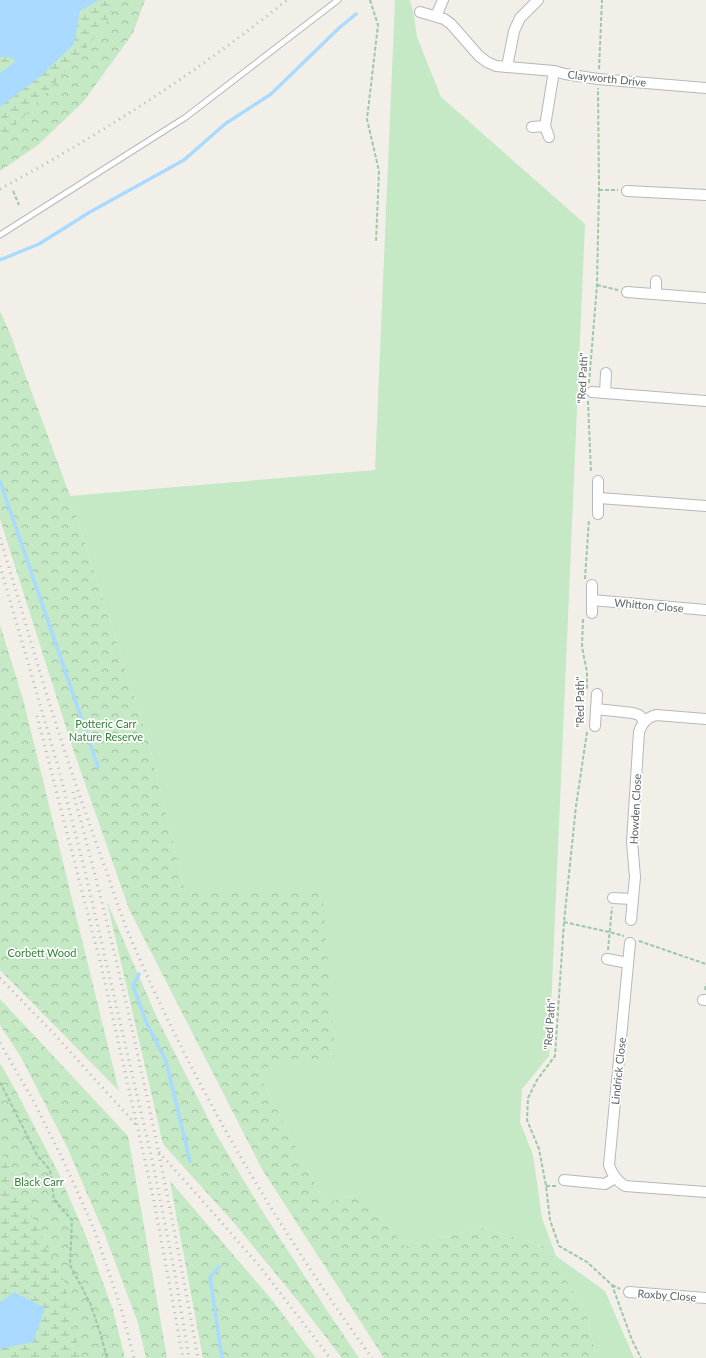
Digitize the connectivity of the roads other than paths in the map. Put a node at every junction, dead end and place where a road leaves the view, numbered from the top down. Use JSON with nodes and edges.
{"nodes":[{"id":1,"x":338,"y":0,"type":"edge"},
{"id":2,"x":443,"y":0,"type":"edge"},
{"id":3,"x":538,"y":0,"type":"edge"},
{"id":4,"x":420,"y":12,"type":"dead end"},
{"id":5,"x":436,"y":16,"type":"junction"},
{"id":6,"x":508,"y":67,"type":"junction"},
{"id":7,"x":554,"y":71,"type":"junction"},
{"id":8,"x":706,"y":88,"type":"edge"},
{"id":9,"x":545,"y":126,"type":"junction"},
{"id":10,"x":532,"y":127,"type":"dead end"},
{"id":11,"x":550,"y":137,"type":"dead end"},
{"id":12,"x":627,"y":191,"type":"road end"},
{"id":13,"x":706,"y":195,"type":"edge"},
{"id":14,"x":0,"y":234,"type":"edge"},
{"id":15,"x":656,"y":281,"type":"dead end"},
{"id":16,"x":627,"y":292,"type":"road end"},
{"id":17,"x":656,"y":294,"type":"junction"},
{"id":18,"x":706,"y":298,"type":"edge"},
{"id":19,"x":606,"y":373,"type":"dead end"},
{"id":20,"x":590,"y":392,"type":"road end"},
{"id":21,"x":605,"y":393,"type":"junction"},
{"id":22,"x":706,"y":401,"type":"edge"},
{"id":23,"x":598,"y":481,"type":"dead end"},
{"id":24,"x":599,"y":498,"type":"junction"},
{"id":25,"x":706,"y":506,"type":"edge"},
{"id":26,"x":593,"y":516,"type":"road end"},
{"id":27,"x":589,"y":585,"type":"road end"},
{"id":28,"x":592,"y":600,"type":"junction"},
{"id":29,"x":706,"y":610,"type":"edge"},
{"id":30,"x":588,"y":615,"type":"road end"},
{"id":31,"x":592,"y":693,"type":"road end"},
{"id":32,"x":596,"y":709,"type":"junction"},
{"id":33,"x":706,"y":718,"type":"edge"},
{"id":34,"x":644,"y":721,"type":"junction"},
{"id":35,"x":591,"y":728,"type":"road end"},
{"id":36,"x":613,"y":898,"type":"road end"},
{"id":37,"x":632,"y":899,"type":"junction"},
{"id":38,"x":632,"y":920,"type":"dead end"},
{"id":39,"x":630,"y":944,"type":"dead end"},
{"id":40,"x":607,"y":960,"type":"road end"},
{"id":41,"x":628,"y":963,"type":"junction"},
{"id":42,"x":615,"y":1178,"type":"junction"},
{"id":43,"x":564,"y":1180,"type":"dead end"},
{"id":44,"x":706,"y":1192,"type":"edge"},
{"id":45,"x":629,"y":1292,"type":"dead end"},
{"id":46,"x":706,"y":1298,"type":"edge"}],
"edges":[{"from":1,"to":14,"type":"lane"},
{"from":2,"to":5,"type":"street"},
{"from":3,"to":6,"type":"street"},
{"from":4,"to":5,"type":"street","name":"Clayworth Drive"},
{"from":5,"to":6,"type":"street","name":"Clayworth Drive"},
{"from":6,"to":7,"type":"street","name":"Clayworth Drive"},
{"from":7,"to":8,"type":"street","name":"Clayworth Drive"},
{"from":7,"to":9,"type":"street"},
{"from":9,"to":10,"type":"street"},
{"from":9,"to":11,"type":"street"},
{"from":12,"to":13,"type":"street"},
{"from":15,"to":17,"type":"street"},
{"from":16,"to":17,"type":"street"},
{"from":17,"to":18,"type":"street"},
{"from":19,"to":21,"type":"street"},
{"from":20,"to":21,"type":"street"},
{"from":21,"to":22,"type":"street"},
{"from":23,"to":24,"type":"street"},
{"from":24,"to":25,"type":"street"},
{"from":24,"to":26,"type":"street"},
{"from":27,"to":28,"type":"street"},
{"from":28,"to":29,"type":"street","name":"Whitton Close"},
{"from":28,"to":30,"type":"street"},
{"from":31,"to":32,"type":"street"},
{"from":32,"to":34,"type":"street"},
{"from":32,"to":35,"type":"street"},
{"from":33,"to":34,"type":"street"},
{"from":34,"to":37,"type":"street","name":"Howden Close"},
{"from":36,"to":37,"type":"street"},
{"from":37,"to":38,"type":"street","name":"Howden Close"},
{"from":39,"to":41,"type":"street","name":"Lindrick Close"},
{"from":40,"to":41,"type":"street"},
{"from":41,"to":42,"type":"street","name":"Lindrick Close"},
{"from":42,"to":43,"type":"street"},
{"from":42,"to":44,"type":"street"},
{"from":45,"to":46,"type":"street","name":"Roxby Close"}]}
